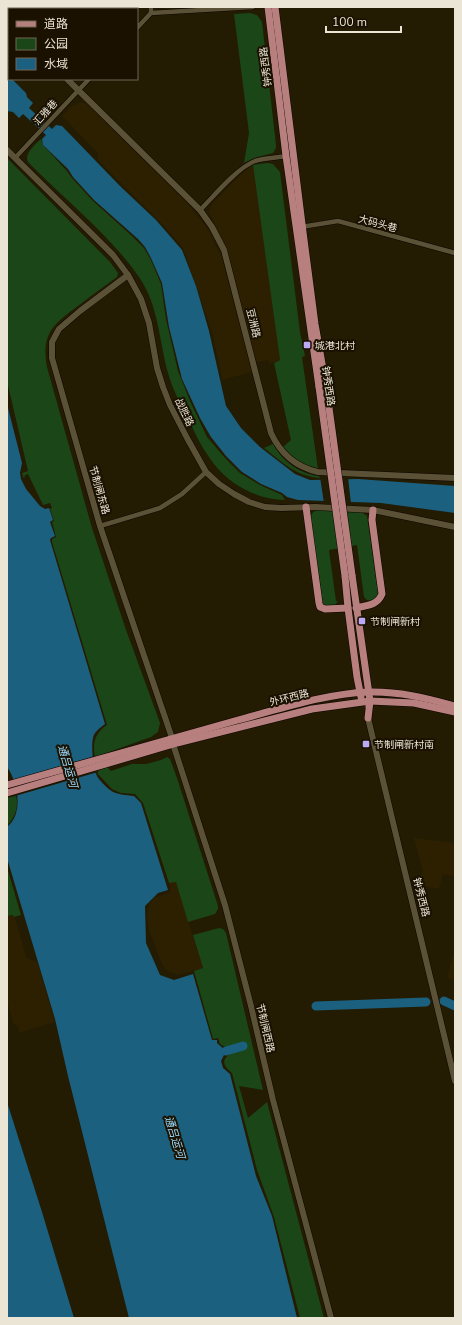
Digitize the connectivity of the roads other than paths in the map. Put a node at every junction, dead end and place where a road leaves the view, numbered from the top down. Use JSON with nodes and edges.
{"nodes":[{"id":1,"x":151,"y":7,"type":"edge"},
{"id":2,"x":253,"y":7,"type":"edge"},
{"id":3,"x":268,"y":7,"type":"edge"},
{"id":4,"x":275,"y":7,"type":"edge"},
{"id":5,"x":151,"y":13,"type":"junction"},
{"id":6,"x":138,"y":27,"type":"edge"},
{"id":7,"x":68,"y":80,"type":"edge"},
{"id":8,"x":88,"y":80,"type":"edge"},
{"id":9,"x":79,"y":90,"type":"junction"},
{"id":10,"x":7,"y":150,"type":"edge"},
{"id":11,"x":286,"y":156,"type":"junction"},
{"id":12,"x":15,"y":158,"type":"junction"},
{"id":13,"x":200,"y":210,"type":"junction"},
{"id":14,"x":299,"y":227,"type":"junction"},
{"id":15,"x":455,"y":253,"type":"edge"},
{"id":16,"x":128,"y":274,"type":"junction"},
{"id":17,"x":206,"y":472,"type":"junction"},
{"id":18,"x":455,"y":478,"type":"edge"},
{"id":19,"x":306,"y":507,"type":"junction"},
{"id":20,"x":373,"y":510,"type":"junction"},
{"id":21,"x":100,"y":526,"type":"junction"},
{"id":22,"x":455,"y":527,"type":"edge"},
{"id":23,"x":348,"y":576,"type":"junction"},
{"id":24,"x":348,"y":608,"type":"junction"},
{"id":25,"x":356,"y":608,"type":"junction"},
{"id":26,"x":368,"y":692,"type":"junction"},
{"id":27,"x":360,"y":693,"type":"junction"},
{"id":28,"x":366,"y":702,"type":"junction"},
{"id":29,"x":455,"y":706,"type":"edge"},
{"id":30,"x":455,"y":712,"type":"edge"},
{"id":31,"x":368,"y":718,"type":"joint"},
{"id":32,"x":173,"y":741,"type":"junction"},
{"id":33,"x":132,"y":753,"type":"junction"},
{"id":34,"x":7,"y":785,"type":"edge"},
{"id":35,"x":7,"y":794,"type":"edge"},
{"id":36,"x":455,"y":1081,"type":"edge"},
{"id":37,"x":331,"y":1318,"type":"edge"}],
"edges":[{"from":1,"to":5,"type":"street"},
{"from":2,"to":5,"type":"street"},
{"from":3,"to":11,"type":"main road","name":"钟秀西路"},
{"from":4,"to":14,"type":"main road","name":"钟秀西路"},
{"from":5,"to":6,"type":"street"},
{"from":7,"to":9,"type":"street","name":"豆洲路"},
{"from":8,"to":9,"type":"street","name":"汇雅巷"},
{"from":9,"to":12,"type":"street","name":"汇雅巷"},
{"from":9,"to":13,"type":"street","name":"豆洲路"},
{"from":10,"to":12,"type":"street","name":"战胜路"},
{"from":11,"to":13,"type":"street"},
{"from":11,"to":14,"type":"main road","name":"钟秀西路"},
{"from":12,"to":16,"type":"street","name":"战胜路"},
{"from":13,"to":18,"type":"street","name":"豆洲路"},
{"from":14,"to":15,"type":"street","name":"大码头巷"},
{"from":14,"to":23,"type":"main road","name":"钟秀西路","bridge":true},
{"from":16,"to":17,"type":"street","name":"战胜路"},
{"from":16,"to":21,"type":"street","name":"节制闸东路"},
{"from":17,"to":19,"type":"street","name":"战胜路"},
{"from":17,"to":21,"type":"street"},
{"from":19,"to":20,"type":"street","name":"战胜路"},
{"from":19,"to":24,"type":"main road"},
{"from":20,"to":22,"type":"street","name":"战胜路"},
{"from":20,"to":25,"type":"main road"},
{"from":21,"to":32,"type":"street","name":"节制闸东路"},
{"from":23,"to":24,"type":"main road","name":"钟秀西路"},
{"from":23,"to":25,"type":"main road","name":"钟秀西路"},
{"from":24,"to":27,"type":"main road","name":"钟秀西路"},
{"from":25,"to":26,"type":"main road","name":"钟秀西路"},
{"from":26,"to":27,"type":"main road","name":"外环西路"},
{"from":26,"to":28,"type":"main road","name":"钟秀西路"},
{"from":26,"to":29,"type":"main road","name":"外环西路"},
{"from":27,"to":28,"type":"main road","name":"钟秀西路"},
{"from":27,"to":32,"type":"main road","name":"外环西路"},
{"from":28,"to":30,"type":"main road","name":"外环西路"},
{"from":28,"to":31,"type":"main road"},
{"from":28,"to":32,"type":"main road","name":"外环西路"},
{"from":31,"to":36,"type":"street","name":"钟秀西路"},
{"from":32,"to":33,"type":"main road","name":"外环西路"},
{"from":32,"to":37,"type":"street","name":"节制闸西路"},
{"from":33,"to":34,"type":"main road"},
{"from":33,"to":35,"type":"main road"}]}
